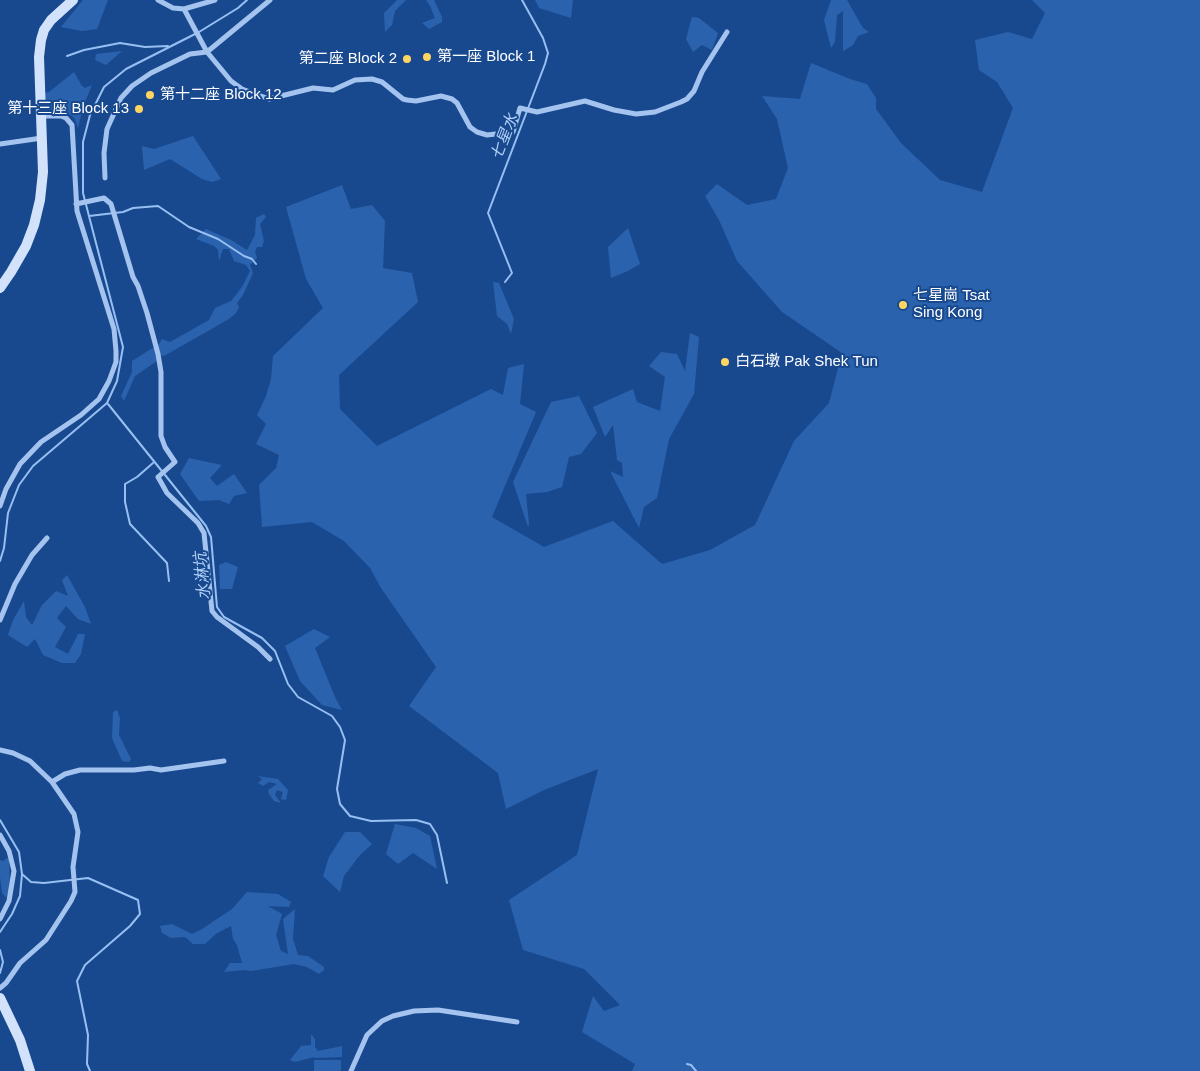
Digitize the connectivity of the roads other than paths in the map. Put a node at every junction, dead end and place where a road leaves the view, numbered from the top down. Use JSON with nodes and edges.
{"nodes":[{"id":1,"x":73,"y":0,"type":"edge"},
{"id":2,"x":158,"y":0,"type":"edge"},
{"id":3,"x":215,"y":0,"type":"edge"},
{"id":4,"x":270,"y":0,"type":"edge"},
{"id":5,"x":184,"y":9,"type":"junction"},
{"id":6,"x":727,"y":32,"type":"dead end"},
{"id":7,"x":207,"y":52,"type":"junction"},
{"id":8,"x":41,"y":116,"type":"junction"},
{"id":9,"x":42,"y":138,"type":"junction"},
{"id":10,"x":0,"y":144,"type":"edge"},
{"id":11,"x":105,"y":178,"type":"dead end"},
{"id":12,"x":78,"y":204,"type":"junction"},
{"id":13,"x":0,"y":288,"type":"edge"},
{"id":14,"x":0,"y":506,"type":"edge"},
{"id":15,"x":47,"y":538,"type":"dead end"},
{"id":16,"x":0,"y":620,"type":"edge"},
{"id":17,"x":270,"y":659,"type":"dead end"},
{"id":18,"x":0,"y":750,"type":"edge"},
{"id":19,"x":224,"y":761,"type":"dead end"},
{"id":20,"x":52,"y":782,"type":"junction"},
{"id":21,"x":0,"y":836,"type":"edge"},
{"id":22,"x":0,"y":919,"type":"edge"},
{"id":23,"x":0,"y":988,"type":"edge"},
{"id":24,"x":0,"y":998,"type":"edge"},
{"id":25,"x":517,"y":1022,"type":"dead end"},
{"id":26,"x":30,"y":1071,"type":"edge"},
{"id":27,"x":351,"y":1071,"type":"edge"}],
"edges":[{"from":1,"to":8,"type":"main road"},
{"from":2,"to":5,"type":"street"},
{"from":3,"to":5,"type":"street"},
{"from":4,"to":7,"type":"street"},
{"from":5,"to":7,"type":"street"},
{"from":6,"to":7,"type":"street"},
{"from":7,"to":11,"type":"street"},
{"from":8,"to":9,"type":"main road"},
{"from":8,"to":12,"type":"street"},
{"from":9,"to":10,"type":"street"},
{"from":9,"to":13,"type":"main road"},
{"from":12,"to":14,"type":"street"},
{"from":12,"to":17,"type":"street"},
{"from":15,"to":16,"type":"street"},
{"from":18,"to":20,"type":"street"},
{"from":19,"to":20,"type":"street"},
{"from":20,"to":23,"type":"street"},
{"from":21,"to":22,"type":"street"},
{"from":24,"to":26,"type":"main road"},
{"from":25,"to":27,"type":"street"}]}
